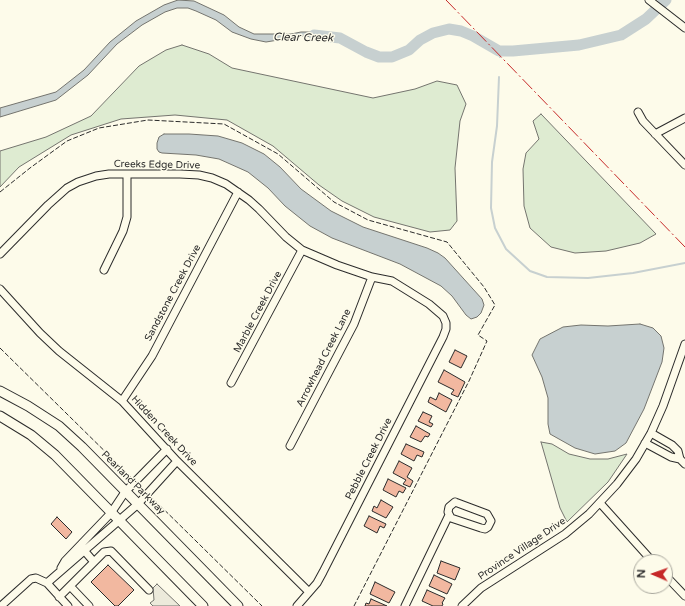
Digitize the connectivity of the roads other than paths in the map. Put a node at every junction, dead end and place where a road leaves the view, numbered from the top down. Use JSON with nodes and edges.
{"nodes":[{"id":1,"x":649,"y":0,"type":"edge"},
{"id":2,"x":685,"y":28,"type":"edge"},
{"id":3,"x":638,"y":112,"type":"dead end"},
{"id":4,"x":685,"y":118,"type":"edge"},
{"id":5,"x":655,"y":134,"type":"junction"},
{"id":6,"x":685,"y":165,"type":"edge"},
{"id":7,"x":127,"y":175,"type":"junction"},
{"id":8,"x":238,"y":192,"type":"junction"},
{"id":9,"x":302,"y":250,"type":"junction"},
{"id":10,"x":0,"y":254,"type":"edge"},
{"id":11,"x":104,"y":270,"type":"dead end"},
{"id":12,"x":372,"y":277,"type":"junction"},
{"id":13,"x":0,"y":289,"type":"edge"},
{"id":14,"x":443,"y":316,"type":"joint"},
{"id":15,"x":685,"y":346,"type":"edge"},
{"id":16,"x":231,"y":383,"type":"dead end"},
{"id":17,"x":0,"y":391,"type":"edge"},
{"id":18,"x":122,"y":401,"type":"junction"},
{"id":19,"x":0,"y":416,"type":"edge"},
{"id":20,"x":651,"y":433,"type":"junction"},
{"id":21,"x":645,"y":443,"type":"junction"},
{"id":22,"x":290,"y":446,"type":"dead end"},
{"id":23,"x":167,"y":449,"type":"junction"},
{"id":24,"x":177,"y":461,"type":"junction"},
{"id":25,"x":683,"y":462,"type":"edge"},
{"id":26,"x":125,"y":492,"type":"junction"},
{"id":27,"x":600,"y":502,"type":"junction"},
{"id":28,"x":138,"y":504,"type":"junction"},
{"id":29,"x":111,"y":512,"type":"junction"},
{"id":30,"x":449,"y":515,"type":"junction"},
{"id":31,"x":119,"y":521,"type":"junction"},
{"id":32,"x":82,"y":548,"type":"junction"},
{"id":33,"x":646,"y":554,"type":"edge"},
{"id":34,"x":94,"y":562,"type":"junction"},
{"id":35,"x":47,"y":583,"type":"junction"},
{"id":36,"x":673,"y":583,"type":"edge"},
{"id":37,"x":70,"y":586,"type":"junction"},
{"id":38,"x":149,"y":590,"type":"dead end"},
{"id":39,"x":309,"y":592,"type":"junction"},
{"id":40,"x":685,"y":596,"type":"edge"},
{"id":41,"x":59,"y":597,"type":"junction"},
{"id":42,"x":1,"y":606,"type":"edge"},
{"id":43,"x":68,"y":606,"type":"edge"},
{"id":44,"x":89,"y":606,"type":"edge"},
{"id":45,"x":203,"y":606,"type":"edge"},
{"id":46,"x":238,"y":606,"type":"edge"},
{"id":47,"x":297,"y":606,"type":"edge"},
{"id":48,"x":406,"y":606,"type":"edge"},
{"id":49,"x":462,"y":606,"type":"edge"}],
"edges":[{"from":1,"to":2,"type":"street"},
{"from":3,"to":5,"type":"street"},
{"from":4,"to":5,"type":"street"},
{"from":5,"to":6,"type":"street"},
{"from":7,"to":8,"type":"street","name":"Creeks Edge Drive"},
{"from":7,"to":10,"type":"street","name":"Creeks Edge Drive"},
{"from":7,"to":11,"type":"street"},
{"from":8,"to":9,"type":"street","name":"Creeks Edge Drive"},
{"from":8,"to":18,"type":"street","name":"Sandstone Creek Drive"},
{"from":9,"to":12,"type":"street","name":"Creeks Edge Drive"},
{"from":9,"to":16,"type":"street","name":"Marble Creek Drive"},
{"from":12,"to":14,"type":"street","name":"Creeks Edge Drive"},
{"from":12,"to":22,"type":"street","name":"Arrowhead Creek Lane"},
{"from":13,"to":18,"type":"street","name":"Hidden Creek Drive"},
{"from":14,"to":39,"type":"street","name":"Pebble Creek Drive"},
{"from":15,"to":20,"type":"street","name":"Province Village Drive"},
{"from":17,"to":26,"type":"main road","name":"Pearland Parkway"},
{"from":18,"to":23,"type":"street","name":"Hidden Creek Drive"},
{"from":19,"to":29,"type":"main road"},
{"from":20,"to":21,"type":"street","name":"Province Village Drive"},
{"from":20,"to":25,"type":"street"},
{"from":21,"to":25,"type":"street"},
{"from":21,"to":27,"type":"street","name":"Province Village Drive"},
{"from":23,"to":24,"type":"street","name":"Hidden Creek Drive"},
{"from":23,"to":26,"type":"street"},
{"from":24,"to":28,"type":"street"},
{"from":24,"to":39,"type":"street","name":"Hidden Creek Drive"},
{"from":26,"to":28,"type":"main road","name":"Pearland Parkway"},
{"from":26,"to":29,"type":"street"},
{"from":27,"to":33,"type":"street"},
{"from":27,"to":49,"type":"street","name":"Province Village Drive"},
{"from":28,"to":31,"type":"street"},
{"from":28,"to":46,"type":"main road","name":"Pearland Parkway"},
{"from":29,"to":31,"type":"main road"},
{"from":29,"to":32,"type":"street"},
{"from":30,"to":30,"type":"street"},
{"from":30,"to":48,"type":"street"},
{"from":31,"to":32,"type":"street"},
{"from":31,"to":45,"type":"main road"},
{"from":32,"to":34,"type":"street"},
{"from":32,"to":35,"type":"street"},
{"from":34,"to":37,"type":"street"},
{"from":34,"to":38,"type":"street"},
{"from":35,"to":41,"type":"street"},
{"from":35,"to":42,"type":"street"},
{"from":36,"to":40,"type":"street"},
{"from":37,"to":41,"type":"street"},
{"from":37,"to":44,"type":"street"},
{"from":39,"to":47,"type":"street","name":"Pebble Creek Drive"},
{"from":41,"to":43,"type":"street"}]}
